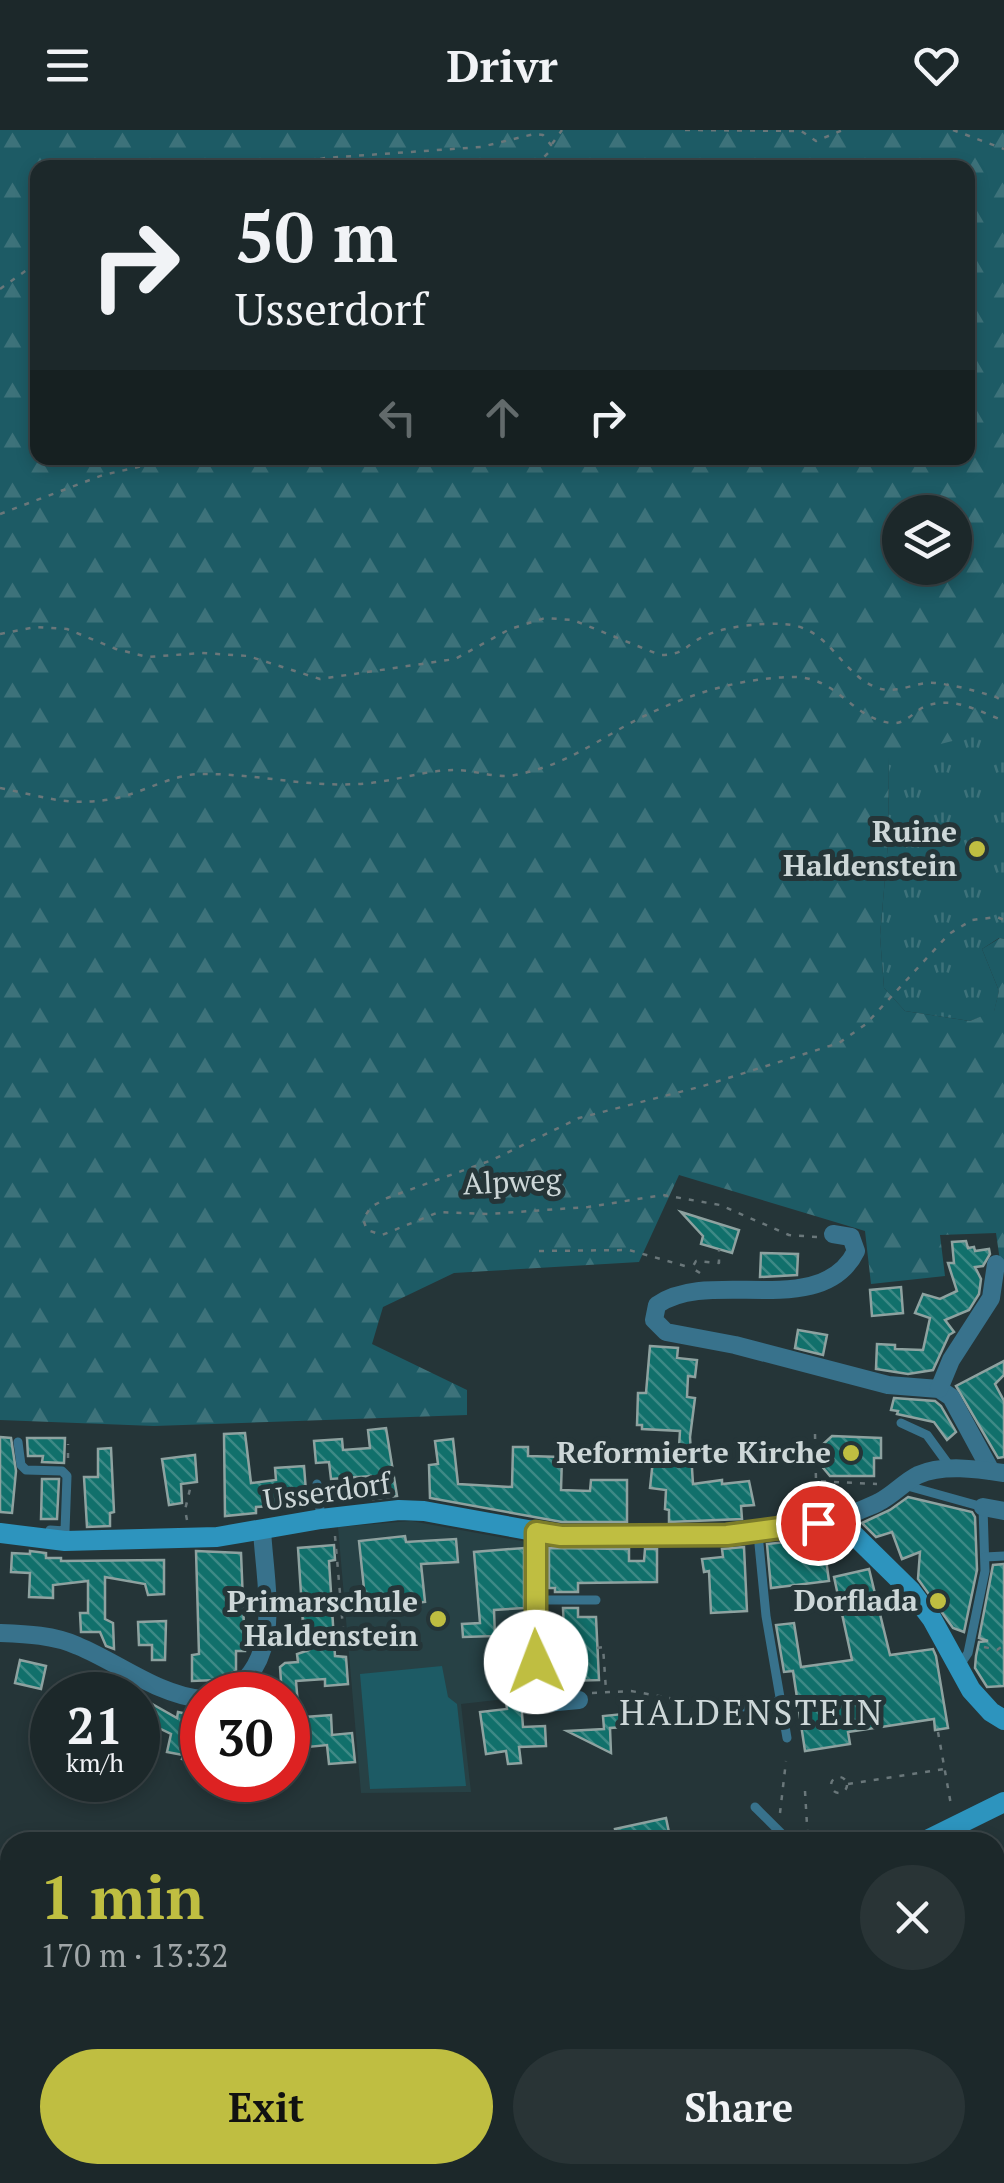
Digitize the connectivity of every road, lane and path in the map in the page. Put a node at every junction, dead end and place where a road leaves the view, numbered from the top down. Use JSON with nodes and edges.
{"nodes":[{"id":1,"x":562,"y":130,"type":"edge"},
{"id":2,"x":685,"y":130,"type":"edge"},
{"id":3,"x":843,"y":130,"type":"edge"},
{"id":4,"x":952,"y":130,"type":"edge"},
{"id":5,"x":551,"y":145,"type":"junction"},
{"id":6,"x":1004,"y":149,"type":"edge"},
{"id":7,"x":315,"y":160,"type":"edge"},
{"id":8,"x":541,"y":160,"type":"edge"},
{"id":9,"x":30,"y":268,"type":"edge"},
{"id":10,"x":0,"y":289,"type":"edge"},
{"id":11,"x":147,"y":465,"type":"edge"},
{"id":12,"x":0,"y":514,"type":"edge"},
{"id":13,"x":0,"y":634,"type":"edge"},
{"id":14,"x":1004,"y":702,"type":"edge"},
{"id":15,"x":1004,"y":720,"type":"edge"},
{"id":16,"x":0,"y":788,"type":"edge"},
{"id":17,"x":1004,"y":920,"type":"edge"},
{"id":18,"x":833,"y":1234,"type":"joint"},
{"id":19,"x":719,"y":1249,"type":"dead end"},
{"id":20,"x":539,"y":1251,"type":"dead end"},
{"id":21,"x":996,"y":1264,"type":"dead end"},
{"id":22,"x":692,"y":1268,"type":"junction"},
{"id":23,"x":702,"y":1274,"type":"dead end"},
{"id":24,"x":938,"y":1389,"type":"junction"},
{"id":25,"x":901,"y":1423,"type":"dead end"},
{"id":26,"x":815,"y":1434,"type":"dead end"},
{"id":27,"x":18,"y":1442,"type":"dead end"},
{"id":28,"x":950,"y":1468,"type":"junction"},
{"id":29,"x":998,"y":1472,"type":"edge"},
{"id":30,"x":816,"y":1481,"type":"junction"},
{"id":31,"x":851,"y":1483,"type":"junction"},
{"id":32,"x":317,"y":1484,"type":"dead end"},
{"id":33,"x":903,"y":1485,"type":"junction"},
{"id":34,"x":190,"y":1489,"type":"dead end"},
{"id":35,"x":848,"y":1493,"type":"dead end"},
{"id":36,"x":832,"y":1504,"type":"dead end"},
{"id":37,"x":983,"y":1507,"type":"junction"},
{"id":38,"x":1004,"y":1511,"type":"edge"},
{"id":39,"x":186,"y":1520,"type":"dead end"},
{"id":40,"x":328,"y":1522,"type":"junction"},
{"id":41,"x":839,"y":1526,"type":"junction"},
{"id":42,"x":262,"y":1530,"type":"junction"},
{"id":43,"x":758,"y":1531,"type":"junction"},
{"id":44,"x":536,"y":1532,"type":"junction"},
{"id":45,"x":0,"y":1533,"type":"edge"},
{"id":46,"x":32,"y":1538,"type":"junction"},
{"id":47,"x":1004,"y":1556,"type":"edge"},
{"id":48,"x":985,"y":1557,"type":"junction"},
{"id":49,"x":535,"y":1600,"type":"junction"},
{"id":50,"x":596,"y":1600,"type":"dead end"},
{"id":51,"x":343,"y":1628,"type":"dead end"},
{"id":52,"x":0,"y":1633,"type":"edge"},
{"id":53,"x":1004,"y":1644,"type":"edge"},
{"id":54,"x":978,"y":1646,"type":"dead end"},
{"id":55,"x":597,"y":1648,"type":"dead end"},
{"id":56,"x":958,"y":1666,"type":"junction"},
{"id":57,"x":253,"y":1672,"type":"edge"},
{"id":58,"x":606,"y":1692,"type":"junction"},
{"id":59,"x":180,"y":1694,"type":"edge"},
{"id":60,"x":579,"y":1700,"type":"joint"},
{"id":61,"x":781,"y":1701,"type":"junction"},
{"id":62,"x":729,"y":1709,"type":"joint"},
{"id":63,"x":1004,"y":1720,"type":"edge"},
{"id":64,"x":938,"y":1732,"type":"dead end"},
{"id":65,"x":787,"y":1738,"type":"dead end"},
{"id":66,"x":786,"y":1760,"type":"dead end"},
{"id":67,"x":946,"y":1769,"type":"junction"},
{"id":68,"x":848,"y":1784,"type":"dead end"},
{"id":69,"x":805,"y":1791,"type":"dead end"},
{"id":70,"x":1004,"y":1802,"type":"edge"},
{"id":71,"x":951,"y":1805,"type":"dead end"},
{"id":72,"x":755,"y":1807,"type":"dead end"},
{"id":73,"x":778,"y":1829,"type":"junction"},
{"id":74,"x":781,"y":1832,"type":"edge"},
{"id":75,"x":807,"y":1832,"type":"edge"},
{"id":76,"x":943,"y":1832,"type":"edge"}],
"edges":[{"from":1,"to":5,"type":"path"},
{"from":2,"to":3,"type":"path"},
{"from":4,"to":6,"type":"path"},
{"from":5,"to":7,"type":"path"},
{"from":5,"to":8,"type":"path"},
{"from":9,"to":10,"type":"path"},
{"from":11,"to":12,"type":"path"},
{"from":13,"to":14,"type":"path"},
{"from":15,"to":16,"type":"path"},
{"from":17,"to":18,"type":"path","name":"Alpweg"},
{"from":18,"to":24,"type":"street"},
{"from":19,"to":22,"type":"path"},
{"from":20,"to":22,"type":"path"},
{"from":21,"to":24,"type":"street"},
{"from":22,"to":23,"type":"path"},
{"from":24,"to":29,"type":"street"},
{"from":25,"to":28,"type":"lane"},
{"from":26,"to":30,"type":"path"},
{"from":27,"to":46,"type":"lane"},
{"from":28,"to":29,"type":"street"},
{"from":28,"to":33,"type":"street"},
{"from":30,"to":31,"type":"path"},
{"from":30,"to":36,"type":"path"},
{"from":31,"to":33,"type":"path"},
{"from":31,"to":35,"type":"path"},
{"from":32,"to":40,"type":"lane"},
{"from":33,"to":37,"type":"lane"},
{"from":33,"to":41,"type":"street"},
{"from":34,"to":39,"type":"path"},
{"from":37,"to":38,"type":"street"},
{"from":37,"to":48,"type":"lane"},
{"from":40,"to":42,"type":"street","name":"Usserdorf"},
{"from":40,"to":44,"type":"street","name":"Usserdorf"},
{"from":40,"to":51,"type":"path"},
{"from":41,"to":43,"type":"street","name":"Usserdorf"},
{"from":41,"to":56,"type":"street"},
{"from":42,"to":46,"type":"street","name":"Usserdorf"},
{"from":42,"to":57,"type":"street"},
{"from":43,"to":44,"type":"street","name":"Usserdorf"},
{"from":43,"to":61,"type":"lane"},
{"from":44,"to":49,"type":"street"},
{"from":45,"to":46,"type":"street","name":"Usserdorf"},
{"from":47,"to":48,"type":"lane"},
{"from":48,"to":56,"type":"lane"},
{"from":49,"to":50,"type":"lane"},
{"from":49,"to":60,"type":"street"},
{"from":52,"to":59,"type":"street"},
{"from":53,"to":54,"type":"path"},
{"from":55,"to":58,"type":"path"},
{"from":56,"to":63,"type":"street"},
{"from":58,"to":60,"type":"path"},
{"from":58,"to":62,"type":"path"},
{"from":61,"to":62,"type":"lane"},
{"from":61,"to":65,"type":"lane"},
{"from":64,"to":67,"type":"path"},
{"from":66,"to":73,"type":"path"},
{"from":67,"to":68,"type":"path"},
{"from":67,"to":71,"type":"path"},
{"from":69,"to":75,"type":"path"},
{"from":70,"to":76,"type":"street"},
{"from":72,"to":73,"type":"lane"},
{"from":73,"to":74,"type":"lane"}]}
